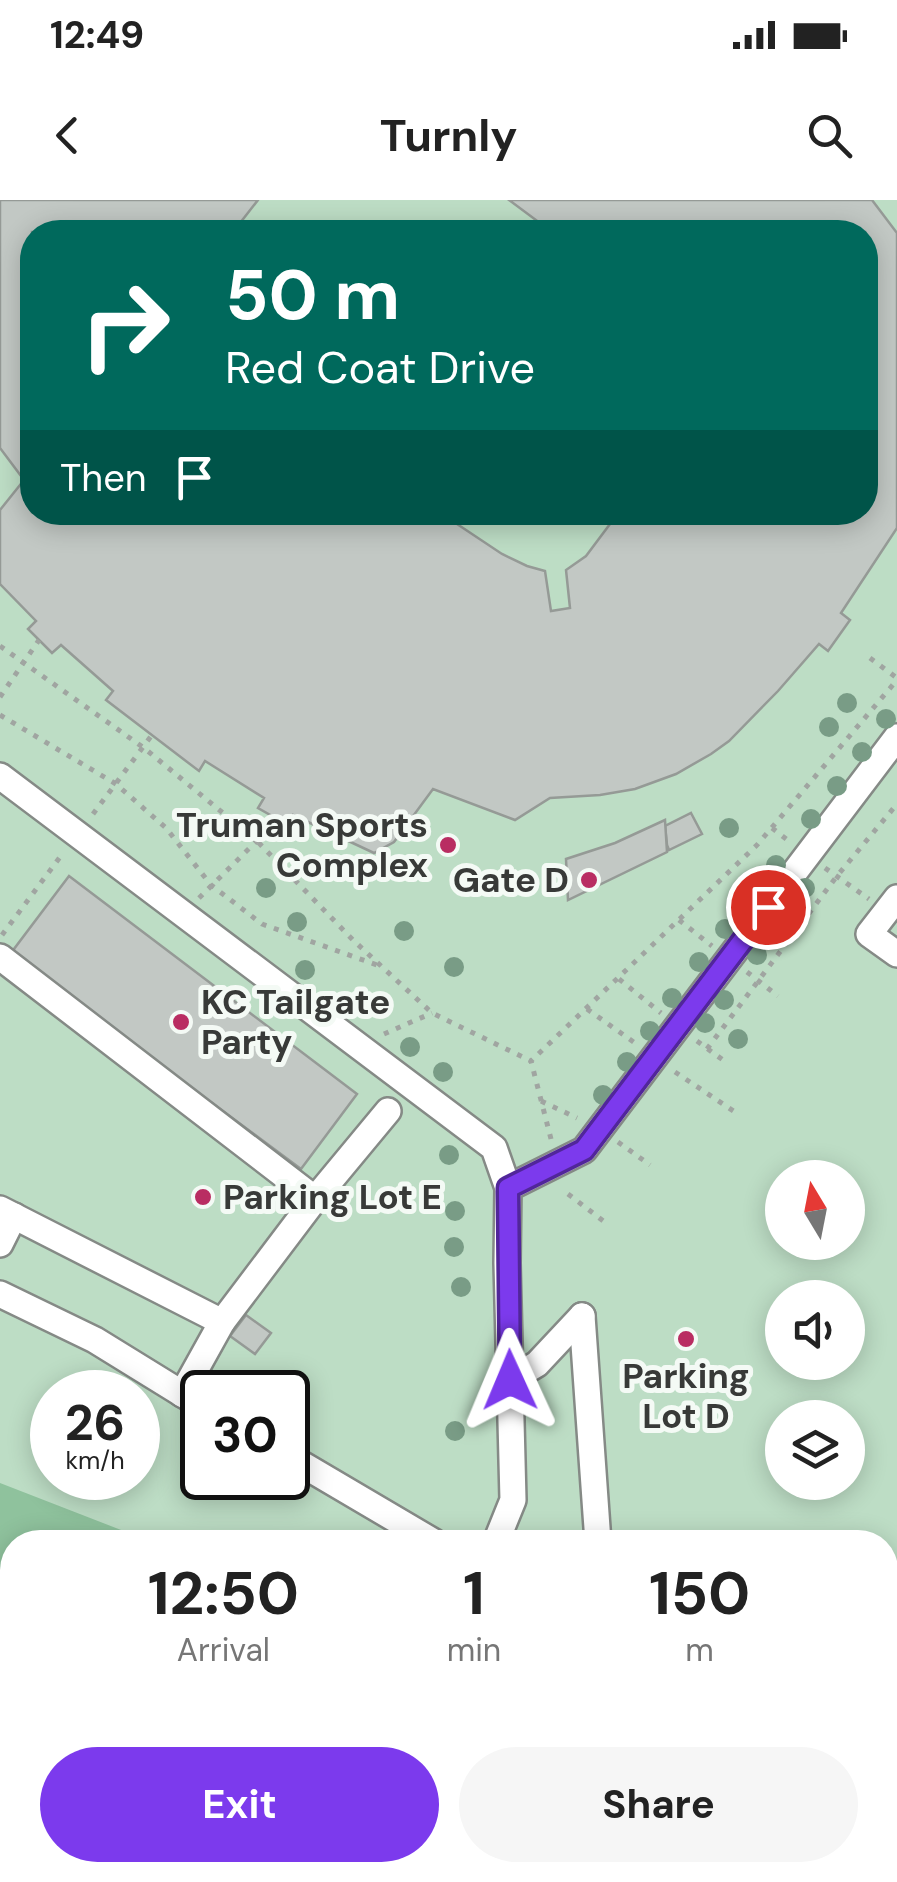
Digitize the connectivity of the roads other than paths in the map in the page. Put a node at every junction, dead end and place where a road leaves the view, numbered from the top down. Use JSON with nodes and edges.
{"nodes":[{"id":1,"x":897,"y":737,"type":"edge"},
{"id":2,"x":0,"y":776,"type":"edge"},
{"id":3,"x":888,"y":902,"type":"edge"},
{"id":4,"x":897,"y":954,"type":"edge"},
{"id":5,"x":0,"y":957,"type":"edge"},
{"id":6,"x":388,"y":1111,"type":"dead end"},
{"id":7,"x":508,"y":1188,"type":"junction"},
{"id":8,"x":315,"y":1199,"type":"junction"},
{"id":9,"x":7,"y":1212,"type":"edge"},
{"id":10,"x":0,"y":1244,"type":"edge"},
{"id":11,"x":0,"y":1294,"type":"edge"},
{"id":12,"x":222,"y":1322,"type":"junction"},
{"id":13,"x":204,"y":1370,"type":"edge"},
{"id":14,"x":510,"y":1380,"type":"junction"},
{"id":15,"x":180,"y":1393,"type":"edge"},
{"id":16,"x":310,"y":1469,"type":"edge"},
{"id":17,"x":414,"y":1530,"type":"edge"},
{"id":18,"x":501,"y":1530,"type":"edge"},
{"id":19,"x":597,"y":1530,"type":"edge"}],
"edges":[{"from":1,"to":7,"type":"street"},
{"from":2,"to":7,"type":"street"},
{"from":3,"to":4,"type":"street"},
{"from":5,"to":8,"type":"street"},
{"from":6,"to":8,"type":"street"},
{"from":7,"to":14,"type":"street"},
{"from":8,"to":12,"type":"street"},
{"from":9,"to":10,"type":"street"},
{"from":9,"to":12,"type":"street"},
{"from":11,"to":15,"type":"street"},
{"from":12,"to":13,"type":"street"},
{"from":14,"to":18,"type":"street"},
{"from":14,"to":19,"type":"street"},
{"from":16,"to":17,"type":"street"}]}
